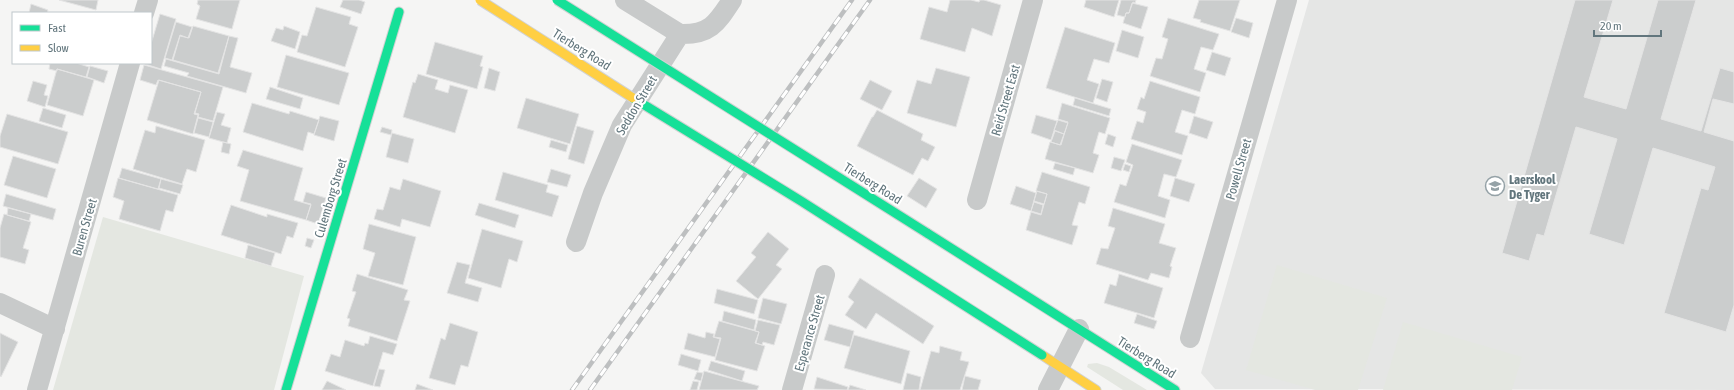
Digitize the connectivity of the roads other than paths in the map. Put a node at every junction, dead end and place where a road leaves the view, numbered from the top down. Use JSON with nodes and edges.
{"nodes":[{"id":1,"x":148,"y":0,"type":"edge"},
{"id":2,"x":480,"y":0,"type":"edge"},
{"id":3,"x":557,"y":0,"type":"edge"},
{"id":4,"x":625,"y":0,"type":"edge"},
{"id":5,"x":732,"y":0,"type":"edge"},
{"id":6,"x":1033,"y":0,"type":"edge"},
{"id":7,"x":1287,"y":0,"type":"edge"},
{"id":8,"x":144,"y":12,"type":"edge"},
{"id":9,"x":399,"y":12,"type":"dead end"},
{"id":10,"x":680,"y":34,"type":"junction"},
{"id":11,"x":130,"y":64,"type":"edge"},
{"id":12,"x":977,"y":200,"type":"dead end"},
{"id":13,"x":576,"y":242,"type":"dead end"},
{"id":14,"x":825,"y":275,"type":"dead end"},
{"id":15,"x":0,"y":303,"type":"edge"},
{"id":16,"x":55,"y":328,"type":"junction"},
{"id":17,"x":1079,"y":329,"type":"junction"},
{"id":18,"x":1190,"y":338,"type":"dead end"},
{"id":19,"x":1060,"y":367,"type":"junction"},
{"id":20,"x":37,"y":390,"type":"edge"},
{"id":21,"x":286,"y":390,"type":"edge"},
{"id":22,"x":792,"y":390,"type":"edge"},
{"id":23,"x":1048,"y":390,"type":"edge"},
{"id":24,"x":1096,"y":390,"type":"edge"},
{"id":25,"x":1175,"y":390,"type":"edge"}],
"edges":[{"from":1,"to":8,"type":"street"},
{"from":2,"to":19,"type":"main road","name":"Tierberg Road","bridge":true},
{"from":3,"to":17,"type":"main road","name":"Tierberg Road","bridge":true},
{"from":4,"to":10,"type":"street"},
{"from":5,"to":10,"type":"street"},
{"from":6,"to":12,"type":"street","name":"Reid Street East"},
{"from":7,"to":18,"type":"street","name":"Powell Street"},
{"from":9,"to":21,"type":"main road","name":"Culemborg Street"},
{"from":10,"to":13,"type":"street","name":"Seddon Street"},
{"from":11,"to":16,"type":"street","name":"Buren Street"},
{"from":14,"to":22,"type":"street","name":"Esperance Street"},
{"from":15,"to":16,"type":"street"},
{"from":16,"to":20,"type":"street","name":"Buren Street"},
{"from":17,"to":19,"type":"street"},
{"from":17,"to":25,"type":"main road","name":"Tierberg Road"},
{"from":19,"to":23,"type":"street"},
{"from":19,"to":24,"type":"main road","name":"Tierberg Road"}]}
